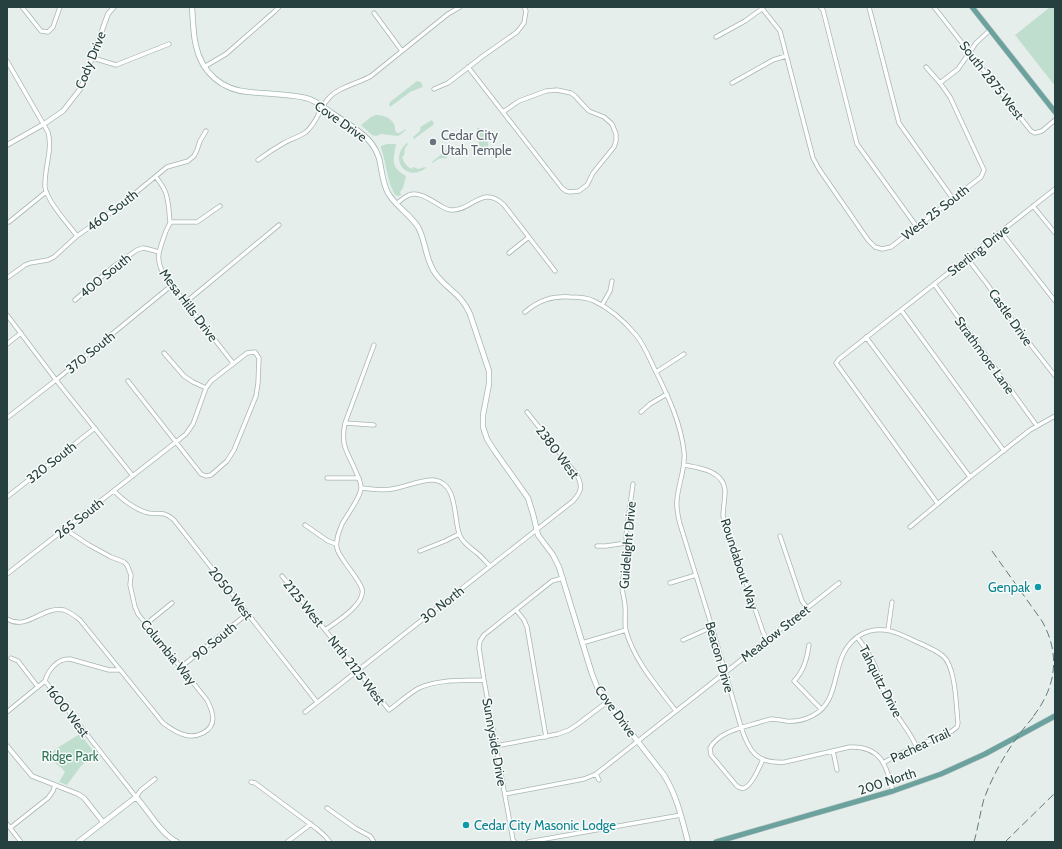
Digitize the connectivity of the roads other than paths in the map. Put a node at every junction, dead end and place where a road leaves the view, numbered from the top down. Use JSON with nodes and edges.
{"nodes":[{"id":1,"x":22,"y":7,"type":"edge"},
{"id":2,"x":60,"y":7,"type":"edge"},
{"id":3,"x":114,"y":7,"type":"edge"},
{"id":4,"x":192,"y":7,"type":"edge"},
{"id":5,"x":279,"y":7,"type":"edge"},
{"id":6,"x":460,"y":7,"type":"edge"},
{"id":7,"x":524,"y":7,"type":"edge"},
{"id":8,"x":762,"y":7,"type":"edge"},
{"id":9,"x":820,"y":7,"type":"edge"},
{"id":10,"x":870,"y":7,"type":"edge"},
{"id":11,"x":934,"y":7,"type":"edge"},
{"id":12,"x":972,"y":7,"type":"edge"},
{"id":13,"x":374,"y":13,"type":"dead end"},
{"id":14,"x":990,"y":30,"type":"junction"},
{"id":15,"x":716,"y":37,"type":"dead end"},
{"id":16,"x":169,"y":44,"type":"dead end"},
{"id":17,"x":402,"y":51,"type":"junction"},
{"id":18,"x":969,"y":51,"type":"junction"},
{"id":19,"x":786,"y":56,"type":"junction"},
{"id":20,"x":93,"y":58,"type":"junction"},
{"id":21,"x":7,"y":61,"type":"edge"},
{"id":22,"x":204,"y":67,"type":"junction"},
{"id":23,"x":468,"y":67,"type":"junction"},
{"id":24,"x":926,"y":67,"type":"dead end"},
{"id":25,"x":732,"y":83,"type":"dead end"},
{"id":26,"x":940,"y":83,"type":"junction"},
{"id":27,"x":434,"y":89,"type":"dead end"},
{"id":28,"x":323,"y":107,"type":"junction"},
{"id":29,"x":504,"y":112,"type":"junction"},
{"id":30,"x":1055,"y":112,"type":"edge"},
{"id":31,"x":1055,"y":120,"type":"edge"},
{"id":32,"x":44,"y":124,"type":"junction"},
{"id":33,"x":206,"y":131,"type":"dead end"},
{"id":34,"x":7,"y":145,"type":"edge"},
{"id":35,"x":258,"y":160,"type":"dead end"},
{"id":36,"x":156,"y":176,"type":"junction"},
{"id":37,"x":1055,"y":189,"type":"edge"},
{"id":38,"x":46,"y":192,"type":"junction"},
{"id":39,"x":953,"y":199,"type":"junction"},
{"id":40,"x":396,"y":204,"type":"junction"},
{"id":41,"x":220,"y":206,"type":"dead end"},
{"id":42,"x":1034,"y":206,"type":"junction"},
{"id":43,"x":9,"y":222,"type":"dead end"},
{"id":44,"x":170,"y":222,"type":"junction"},
{"id":45,"x":279,"y":225,"type":"dead end"},
{"id":46,"x":917,"y":227,"type":"junction"},
{"id":47,"x":1001,"y":232,"type":"junction"},
{"id":48,"x":1055,"y":233,"type":"edge"},
{"id":49,"x":77,"y":236,"type":"junction"},
{"id":50,"x":529,"y":237,"type":"junction"},
{"id":51,"x":159,"y":252,"type":"junction"},
{"id":52,"x":509,"y":253,"type":"dead end"},
{"id":53,"x":967,"y":258,"type":"junction"},
{"id":54,"x":555,"y":270,"type":"dead end"},
{"id":55,"x":7,"y":278,"type":"edge"},
{"id":56,"x":612,"y":280,"type":"dead end"},
{"id":57,"x":934,"y":284,"type":"junction"},
{"id":58,"x":172,"y":285,"type":"junction"},
{"id":59,"x":75,"y":300,"type":"dead end"},
{"id":60,"x":1055,"y":301,"type":"edge"},
{"id":61,"x":186,"y":302,"type":"junction"},
{"id":62,"x":602,"y":305,"type":"junction"},
{"id":63,"x":900,"y":310,"type":"junction"},
{"id":64,"x":525,"y":312,"type":"dead end"},
{"id":65,"x":7,"y":315,"type":"edge"},
{"id":66,"x":21,"y":333,"type":"junction"},
{"id":67,"x":866,"y":337,"type":"junction"},
{"id":68,"x":7,"y":344,"type":"edge"},
{"id":69,"x":374,"y":345,"type":"dead end"},
{"id":70,"x":164,"y":353,"type":"dead end"},
{"id":71,"x":684,"y":354,"type":"dead end"},
{"id":72,"x":233,"y":363,"type":"junction"},
{"id":73,"x":656,"y":372,"type":"junction"},
{"id":74,"x":1055,"y":376,"type":"edge"},
{"id":75,"x":56,"y":380,"type":"junction"},
{"id":76,"x":128,"y":381,"type":"dead end"},
{"id":77,"x":206,"y":388,"type":"junction"},
{"id":78,"x":667,"y":394,"type":"junction"},
{"id":79,"x":527,"y":412,"type":"dead end"},
{"id":80,"x":641,"y":412,"type":"dead end"},
{"id":81,"x":1055,"y":416,"type":"edge"},
{"id":82,"x":7,"y":418,"type":"edge"},
{"id":83,"x":345,"y":424,"type":"junction"},
{"id":84,"x":374,"y":425,"type":"dead end"},
{"id":85,"x":1037,"y":426,"type":"junction"},
{"id":86,"x":95,"y":428,"type":"junction"},
{"id":87,"x":176,"y":442,"type":"junction"},
{"id":88,"x":1004,"y":451,"type":"junction"},
{"id":89,"x":684,"y":465,"type":"junction"},
{"id":90,"x":133,"y":476,"type":"junction"},
{"id":91,"x":970,"y":477,"type":"junction"},
{"id":92,"x":327,"y":478,"type":"dead end"},
{"id":93,"x":359,"y":478,"type":"junction"},
{"id":94,"x":633,"y":484,"type":"dead end"},
{"id":95,"x":362,"y":488,"type":"junction"},
{"id":96,"x":114,"y":490,"type":"junction"},
{"id":97,"x":579,"y":495,"type":"joint"},
{"id":98,"x":7,"y":497,"type":"edge"},
{"id":99,"x":938,"y":504,"type":"junction"},
{"id":100,"x":305,"y":525,"type":"dead end"},
{"id":101,"x":910,"y":527,"type":"dead end"},
{"id":102,"x":66,"y":528,"type":"junction"},
{"id":103,"x":537,"y":530,"type":"junction"},
{"id":104,"x":459,"y":534,"type":"junction"},
{"id":105,"x":780,"y":536,"type":"dead end"},
{"id":106,"x":626,"y":543,"type":"junction"},
{"id":107,"x":336,"y":544,"type":"junction"},
{"id":108,"x":597,"y":546,"type":"dead end"},
{"id":109,"x":420,"y":552,"type":"dead end"},
{"id":110,"x":490,"y":566,"type":"junction"},
{"id":111,"x":7,"y":574,"type":"edge"},
{"id":112,"x":696,"y":575,"type":"junction"},
{"id":113,"x":282,"y":576,"type":"dead end"},
{"id":114,"x":563,"y":578,"type":"junction"},
{"id":115,"x":670,"y":583,"type":"dead end"},
{"id":116,"x":840,"y":583,"type":"dead end"},
{"id":117,"x":892,"y":602,"type":"dead end"},
{"id":118,"x":172,"y":603,"type":"dead end"},
{"id":119,"x":807,"y":608,"type":"junction"},
{"id":120,"x":516,"y":610,"type":"junction"},
{"id":121,"x":247,"y":614,"type":"junction"},
{"id":122,"x":7,"y":618,"type":"edge"},
{"id":123,"x":146,"y":624,"type":"junction"},
{"id":124,"x":712,"y":627,"type":"junction"},
{"id":125,"x":325,"y":630,"type":"junction"},
{"id":126,"x":626,"y":630,"type":"junction"},
{"id":127,"x":888,"y":630,"type":"junction"},
{"id":128,"x":857,"y":637,"type":"junction"},
{"id":129,"x":683,"y":640,"type":"dead end"},
{"id":130,"x":767,"y":640,"type":"junction"},
{"id":131,"x":582,"y":643,"type":"junction"},
{"id":132,"x":809,"y":645,"type":"dead end"},
{"id":133,"x":11,"y":658,"type":"dead end"},
{"id":134,"x":181,"y":667,"type":"junction"},
{"id":135,"x":120,"y":670,"type":"junction"},
{"id":136,"x":357,"y":671,"type":"junction"},
{"id":137,"x":725,"y":673,"type":"junction"},
{"id":138,"x":484,"y":680,"type":"junction"},
{"id":139,"x":44,"y":681,"type":"junction"},
{"id":140,"x":38,"y":687,"type":"junction"},
{"id":141,"x":317,"y":702,"type":"junction"},
{"id":142,"x":607,"y":702,"type":"junction"},
{"id":143,"x":821,"y":710,"type":"junction"},
{"id":144,"x":676,"y":711,"type":"junction"},
{"id":145,"x":7,"y":712,"type":"edge"},
{"id":146,"x":305,"y":712,"type":"dead end"},
{"id":147,"x":1055,"y":716,"type":"edge"},
{"id":148,"x":741,"y":727,"type":"junction"},
{"id":149,"x":546,"y":736,"type":"junction"},
{"id":150,"x":638,"y":742,"type":"junction"},
{"id":151,"x":7,"y":746,"type":"edge"},
{"id":152,"x":496,"y":746,"type":"junction"},
{"id":153,"x":916,"y":746,"type":"junction"},
{"id":154,"x":833,"y":751,"type":"junction"},
{"id":155,"x":763,"y":759,"type":"junction"},
{"id":156,"x":883,"y":763,"type":"junction"},
{"id":157,"x":837,"y":770,"type":"dead end"},
{"id":158,"x":596,"y":774,"type":"junction"},
{"id":159,"x":155,"y":779,"type":"dead end"},
{"id":160,"x":598,"y":780,"type":"dead end"},
{"id":161,"x":251,"y":782,"type":"dead end"},
{"id":162,"x":55,"y":785,"type":"junction"},
{"id":163,"x":893,"y":791,"type":"junction"},
{"id":164,"x":505,"y":794,"type":"junction"},
{"id":165,"x":136,"y":797,"type":"junction"},
{"id":166,"x":327,"y":808,"type":"dead end"},
{"id":167,"x":680,"y":814,"type":"junction"},
{"id":168,"x":103,"y":822,"type":"junction"},
{"id":169,"x":311,"y":824,"type":"junction"},
{"id":170,"x":8,"y":826,"type":"edge"},
{"id":171,"x":21,"y":842,"type":"edge"},
{"id":172,"x":78,"y":842,"type":"edge"},
{"id":173,"x":177,"y":842,"type":"edge"},
{"id":174,"x":287,"y":842,"type":"edge"},
{"id":175,"x":330,"y":842,"type":"edge"},
{"id":176,"x":374,"y":842,"type":"edge"},
{"id":177,"x":515,"y":842,"type":"edge"},
{"id":178,"x":528,"y":842,"type":"edge"},
{"id":179,"x":688,"y":842,"type":"edge"},
{"id":180,"x":716,"y":842,"type":"edge"}],
"edges":[{"from":1,"to":2,"type":"street"},
{"from":3,"to":20,"type":"street","name":"Cody Drive"},
{"from":4,"to":22,"type":"main road","name":"Cove Drive"},
{"from":5,"to":22,"type":"street"},
{"from":6,"to":17,"type":"street"},
{"from":7,"to":23,"type":"street"},
{"from":8,"to":15,"type":"street"},
{"from":8,"to":19,"type":"street"},
{"from":9,"to":46,"type":"street"},
{"from":10,"to":39,"type":"street"},
{"from":11,"to":18,"type":"street","name":"South 2875 West"},
{"from":12,"to":14,"type":"main road"},
{"from":13,"to":17,"type":"street"},
{"from":14,"to":18,"type":"street"},
{"from":14,"to":30,"type":"main road"},
{"from":16,"to":20,"type":"street"},
{"from":17,"to":28,"type":"street"},
{"from":18,"to":26,"type":"street"},
{"from":18,"to":31,"type":"street","name":"South 2875 West"},
{"from":19,"to":25,"type":"street"},
{"from":19,"to":46,"type":"street","name":"West 25 South"},
{"from":20,"to":32,"type":"street","name":"Cody Drive"},
{"from":21,"to":32,"type":"street"},
{"from":22,"to":28,"type":"main road","name":"Cove Drive"},
{"from":23,"to":27,"type":"street"},
{"from":23,"to":29,"type":"street"},
{"from":24,"to":26,"type":"street"},
{"from":26,"to":39,"type":"street","name":"West 25 South"},
{"from":28,"to":35,"type":"street"},
{"from":28,"to":40,"type":"main road","name":"Cove Drive"},
{"from":29,"to":29,"type":"street"},
{"from":32,"to":34,"type":"street","name":"Cody Drive"},
{"from":32,"to":38,"type":"street"},
{"from":33,"to":36,"type":"street","name":"460 South"},
{"from":36,"to":44,"type":"street","name":"Mesa Hills Drive"},
{"from":36,"to":49,"type":"street","name":"460 South"},
{"from":37,"to":42,"type":"street","name":"Sterling Drive"},
{"from":38,"to":43,"type":"street"},
{"from":38,"to":49,"type":"street"},
{"from":39,"to":46,"type":"street","name":"West 25 South"},
{"from":40,"to":50,"type":"street"},
{"from":40,"to":103,"type":"main road","name":"Cove Drive"},
{"from":41,"to":44,"type":"street"},
{"from":42,"to":47,"type":"street","name":"Sterling Drive"},
{"from":42,"to":48,"type":"street"},
{"from":44,"to":51,"type":"street","name":"Mesa Hills Drive"},
{"from":45,"to":61,"type":"street"},
{"from":47,"to":53,"type":"street","name":"Sterling Drive"},
{"from":47,"to":60,"type":"street"},
{"from":49,"to":55,"type":"street","name":"460 South"},
{"from":50,"to":52,"type":"street"},
{"from":50,"to":54,"type":"street"},
{"from":51,"to":58,"type":"street","name":"Mesa Hills Drive"},
{"from":51,"to":59,"type":"street","name":"400 South"},
{"from":53,"to":57,"type":"street","name":"Sterling Drive"},
{"from":53,"to":74,"type":"street","name":"Castle Drive"},
{"from":56,"to":62,"type":"street"},
{"from":57,"to":63,"type":"street","name":"Sterling Drive"},
{"from":57,"to":85,"type":"street","name":"Strathmore Lane"},
{"from":58,"to":61,"type":"street","name":"Mesa Hills Drive"},
{"from":58,"to":75,"type":"street","name":"370 South"},
{"from":61,"to":72,"type":"street","name":"Mesa Hills Drive"},
{"from":62,"to":64,"type":"street","name":"Beacon Drive"},
{"from":62,"to":73,"type":"street","name":"Beacon Drive"},
{"from":63,"to":67,"type":"street","name":"Sterling Drive"},
{"from":63,"to":88,"type":"street"},
{"from":65,"to":66,"type":"street"},
{"from":66,"to":68,"type":"street"},
{"from":66,"to":75,"type":"street"},
{"from":67,"to":91,"type":"street"},
{"from":67,"to":99,"type":"street","name":"Sterling Drive"},
{"from":69,"to":83,"type":"street"},
{"from":70,"to":77,"type":"street"},
{"from":71,"to":73,"type":"street"},
{"from":72,"to":77,"type":"street"},
{"from":72,"to":87,"type":"street"},
{"from":73,"to":78,"type":"street","name":"Beacon Drive"},
{"from":75,"to":82,"type":"street","name":"370 South"},
{"from":75,"to":86,"type":"street"},
{"from":76,"to":87,"type":"street"},
{"from":77,"to":87,"type":"street"},
{"from":78,"to":80,"type":"street"},
{"from":78,"to":89,"type":"street","name":"Beacon Drive"},
{"from":79,"to":97,"type":"street","name":"2380 West"},
{"from":81,"to":85,"type":"street"},
{"from":83,"to":84,"type":"street"},
{"from":83,"to":93,"type":"street"},
{"from":85,"to":88,"type":"street"},
{"from":86,"to":90,"type":"street"},
{"from":86,"to":98,"type":"street","name":"320 South"},
{"from":87,"to":90,"type":"street","name":"265 South"},
{"from":88,"to":91,"type":"street"},
{"from":89,"to":112,"type":"street","name":"Beacon Drive"},
{"from":89,"to":130,"type":"street","name":"Roundabout Way"},
{"from":90,"to":96,"type":"street","name":"265 South"},
{"from":91,"to":99,"type":"street"},
{"from":92,"to":93,"type":"street"},
{"from":93,"to":95,"type":"street"},
{"from":94,"to":106,"type":"street","name":"Guidelight Drive"},
{"from":95,"to":104,"type":"street"},
{"from":95,"to":107,"type":"street"},
{"from":96,"to":102,"type":"street","name":"265 South"},
{"from":96,"to":121,"type":"street","name":"2050 West"},
{"from":97,"to":103,"type":"street","name":"30 North"},
{"from":99,"to":101,"type":"street"},
{"from":100,"to":107,"type":"street"},
{"from":102,"to":111,"type":"street","name":"265 South"},
{"from":102,"to":123,"type":"street","name":"Columbia Way"},
{"from":103,"to":110,"type":"street","name":"30 North"},
{"from":103,"to":114,"type":"main road","name":"Cove Drive"},
{"from":104,"to":109,"type":"street"},
{"from":104,"to":110,"type":"street"},
{"from":105,"to":119,"type":"street"},
{"from":106,"to":108,"type":"street"},
{"from":106,"to":126,"type":"street","name":"Guidelight Drive"},
{"from":107,"to":125,"type":"street"},
{"from":110,"to":136,"type":"street","name":"30 North"},
{"from":112,"to":115,"type":"street"},
{"from":112,"to":124,"type":"street","name":"Beacon Drive"},
{"from":113,"to":125,"type":"street","name":"2125 West"},
{"from":114,"to":120,"type":"street"},
{"from":114,"to":131,"type":"main road","name":"Cove Drive"},
{"from":116,"to":119,"type":"street","name":"Meadow Street"},
{"from":117,"to":127,"type":"street"},
{"from":118,"to":123,"type":"street"},
{"from":119,"to":130,"type":"street","name":"Meadow Street"},
{"from":120,"to":138,"type":"street","name":"Sunnyside Drive"},
{"from":120,"to":149,"type":"street"},
{"from":121,"to":134,"type":"street","name":"90 South"},
{"from":121,"to":141,"type":"street","name":"2050 West"},
{"from":122,"to":135,"type":"street"},
{"from":123,"to":134,"type":"street","name":"Columbia Way"},
{"from":124,"to":129,"type":"street"},
{"from":124,"to":137,"type":"street","name":"Beacon Drive"},
{"from":125,"to":136,"type":"street","name":"Nrth 2125 West"},
{"from":126,"to":131,"type":"street"},
{"from":126,"to":144,"type":"street","name":"Guidelight Drive"},
{"from":127,"to":128,"type":"street","name":"Pachea Trail"},
{"from":127,"to":153,"type":"street","name":"Pachea Trail"},
{"from":128,"to":143,"type":"street","name":"Pachea Trail"},
{"from":128,"to":153,"type":"street","name":"Tahquitz Drive"},
{"from":130,"to":137,"type":"street","name":"Meadow Street"},
{"from":131,"to":142,"type":"main road","name":"Cove Drive"},
{"from":132,"to":143,"type":"street"},
{"from":133,"to":140,"type":"street"},
{"from":134,"to":135,"type":"street","name":"Columbia Way"},
{"from":135,"to":139,"type":"street"},
{"from":136,"to":138,"type":"street","name":"Nrth 2125 West"},
{"from":136,"to":141,"type":"street","name":"30 North"},
{"from":137,"to":144,"type":"street","name":"Meadow Street"},
{"from":137,"to":148,"type":"street","name":"Beacon Drive"},
{"from":138,"to":152,"type":"street","name":"Sunnyside Drive"},
{"from":139,"to":140,"type":"street"},
{"from":139,"to":165,"type":"street","name":"1600 West"},
{"from":140,"to":145,"type":"street"},
{"from":141,"to":146,"type":"street","name":"30 North"},
{"from":142,"to":149,"type":"street"},
{"from":142,"to":150,"type":"main road","name":"Cove Drive"},
{"from":143,"to":148,"type":"street","name":"Pachea Trail"},
{"from":144,"to":150,"type":"street","name":"Meadow Street"},
{"from":147,"to":163,"type":"main road","name":"200 North"},
{"from":148,"to":155,"type":"street","name":"Beacon Drive"},
{"from":148,"to":155,"type":"street","name":"Pachea Trail"},
{"from":149,"to":152,"type":"street"},
{"from":150,"to":158,"type":"street","name":"Meadow Street"},
{"from":150,"to":167,"type":"main road","name":"Cove Drive"},
{"from":151,"to":162,"type":"street"},
{"from":152,"to":164,"type":"street","name":"Sunnyside Drive"},
{"from":153,"to":156,"type":"street","name":"Pachea Trail"},
{"from":154,"to":155,"type":"street"},
{"from":154,"to":156,"type":"street"},
{"from":154,"to":157,"type":"street"},
{"from":156,"to":163,"type":"street"},
{"from":158,"to":160,"type":"street"},
{"from":158,"to":164,"type":"street","name":"Meadow Street"},
{"from":159,"to":165,"type":"street"},
{"from":161,"to":169,"type":"street"},
{"from":162,"to":168,"type":"street"},
{"from":162,"to":170,"type":"street"},
{"from":163,"to":180,"type":"main road","name":"200 North"},
{"from":164,"to":177,"type":"street","name":"Sunnyside Drive"},
{"from":165,"to":168,"type":"main road"},
{"from":165,"to":173,"type":"main road"},
{"from":166,"to":176,"type":"street"},
{"from":167,"to":178,"type":"street"},
{"from":167,"to":179,"type":"main road","name":"Cove Drive"},
{"from":168,"to":172,"type":"main road"},
{"from":169,"to":174,"type":"street"},
{"from":169,"to":175,"type":"street"},
{"from":170,"to":171,"type":"street"}]}
